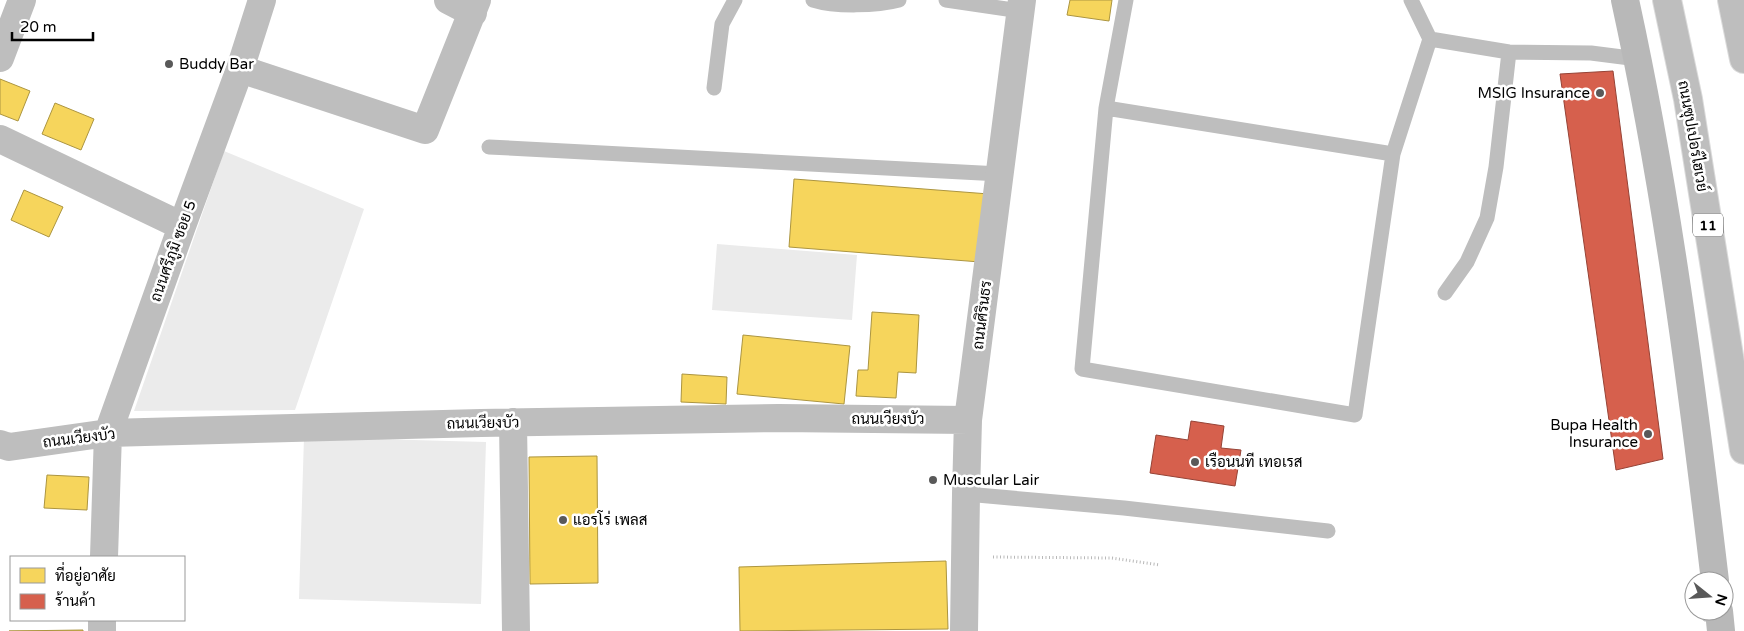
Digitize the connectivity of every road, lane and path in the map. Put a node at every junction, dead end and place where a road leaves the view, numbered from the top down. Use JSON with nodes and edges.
{"nodes":[{"id":1,"x":22,"y":0,"type":"edge"},
{"id":2,"x":262,"y":0,"type":"edge"},
{"id":3,"x":448,"y":0,"type":"edge"},
{"id":4,"x":735,"y":0,"type":"edge"},
{"id":5,"x":813,"y":0,"type":"edge"},
{"id":6,"x":899,"y":0,"type":"edge"},
{"id":7,"x":946,"y":0,"type":"edge"},
{"id":8,"x":1126,"y":0,"type":"edge"},
{"id":9,"x":1411,"y":0,"type":"edge"},
{"id":10,"x":1625,"y":0,"type":"edge"},
{"id":11,"x":1666,"y":0,"type":"edge"},
{"id":12,"x":1732,"y":0,"type":"edge"},
{"id":13,"x":1021,"y":5,"type":"edge"},
{"id":14,"x":475,"y":6,"type":"edge"},
{"id":15,"x":1430,"y":39,"type":"junction"},
{"id":16,"x":1510,"y":52,"type":"junction"},
{"id":17,"x":1744,"y":55,"type":"edge"},
{"id":18,"x":0,"y":58,"type":"edge"},
{"id":19,"x":1638,"y":59,"type":"junction"},
{"id":20,"x":240,"y":68,"type":"junction"},
{"id":21,"x":714,"y":88,"type":"dead end"},
{"id":22,"x":1106,"y":108,"type":"junction"},
{"id":23,"x":0,"y":139,"type":"edge"},
{"id":24,"x":489,"y":148,"type":"dead end"},
{"id":25,"x":1393,"y":154,"type":"junction"},
{"id":26,"x":1000,"y":174,"type":"junction"},
{"id":27,"x":182,"y":226,"type":"junction"},
{"id":28,"x":1445,"y":292,"type":"dead end"},
{"id":29,"x":968,"y":420,"type":"junction"},
{"id":30,"x":512,"y":422,"type":"junction"},
{"id":31,"x":108,"y":433,"type":"junction"},
{"id":32,"x":0,"y":444,"type":"edge"},
{"id":33,"x":1744,"y":450,"type":"edge"},
{"id":34,"x":966,"y":494,"type":"junction"},
{"id":35,"x":1328,"y":531,"type":"dead end"},
{"id":36,"x":104,"y":556,"type":"edge"},
{"id":37,"x":965,"y":558,"type":"junction"},
{"id":38,"x":1160,"y":565,"type":"dead end"},
{"id":39,"x":1714,"y":571,"type":"edge"},
{"id":40,"x":516,"y":631,"type":"edge"},
{"id":41,"x":964,"y":631,"type":"edge"}],
"edges":[{"from":1,"to":18,"type":"main road"},
{"from":2,"to":20,"type":"main road","name":"ถนนศรีภูมิ ซอย 5"},
{"from":3,"to":14,"type":"main road"},
{"from":4,"to":21,"type":"lane"},
{"from":5,"to":6,"type":"lane"},
{"from":7,"to":13,"type":"lane"},
{"from":8,"to":22,"type":"lane"},
{"from":9,"to":15,"type":"lane"},
{"from":10,"to":19,"type":"main road"},
{"from":11,"to":33,"type":"main road","name":"ถนนซุปเปอร์ไฮเวย์","number":"11"},
{"from":12,"to":17,"type":"main road"},
{"from":13,"to":26,"type":"main road","name":"ถนนศิรินธร"},
{"from":14,"to":20,"type":"main road"},
{"from":15,"to":16,"type":"lane"},
{"from":15,"to":25,"type":"lane"},
{"from":16,"to":19,"type":"lane"},
{"from":16,"to":28,"type":"lane"},
{"from":19,"to":39,"type":"main road"},
{"from":20,"to":27,"type":"main road","name":"ถนนศรีภูมิ ซอย 5"},
{"from":22,"to":25,"type":"lane"},
{"from":22,"to":25,"type":"lane"},
{"from":23,"to":27,"type":"main road"},
{"from":24,"to":26,"type":"lane"},
{"from":26,"to":29,"type":"main road","name":"ถนนศิรินธร"},
{"from":27,"to":31,"type":"main road","name":"ถนนศรีภูมิ ซอย 5"},
{"from":29,"to":30,"type":"main road","name":"ถนนเวียงบัว"},
{"from":29,"to":34,"type":"main road","name":"ถนนศิรินธร"},
{"from":30,"to":31,"type":"main road","name":"ถนนเวียงบัว"},
{"from":30,"to":40,"type":"main road"},
{"from":31,"to":32,"type":"main road","name":"ถนนเวียงบัว"},
{"from":31,"to":36,"type":"main road","name":"ถนนศรีภูมิ ซอย 5"},
{"from":34,"to":35,"type":"lane"},
{"from":34,"to":37,"type":"main road","name":"ถนนศิรินธร"},
{"from":37,"to":38,"type":"path"},
{"from":37,"to":41,"type":"main road","name":"ถนนศิรินธร"}]}
